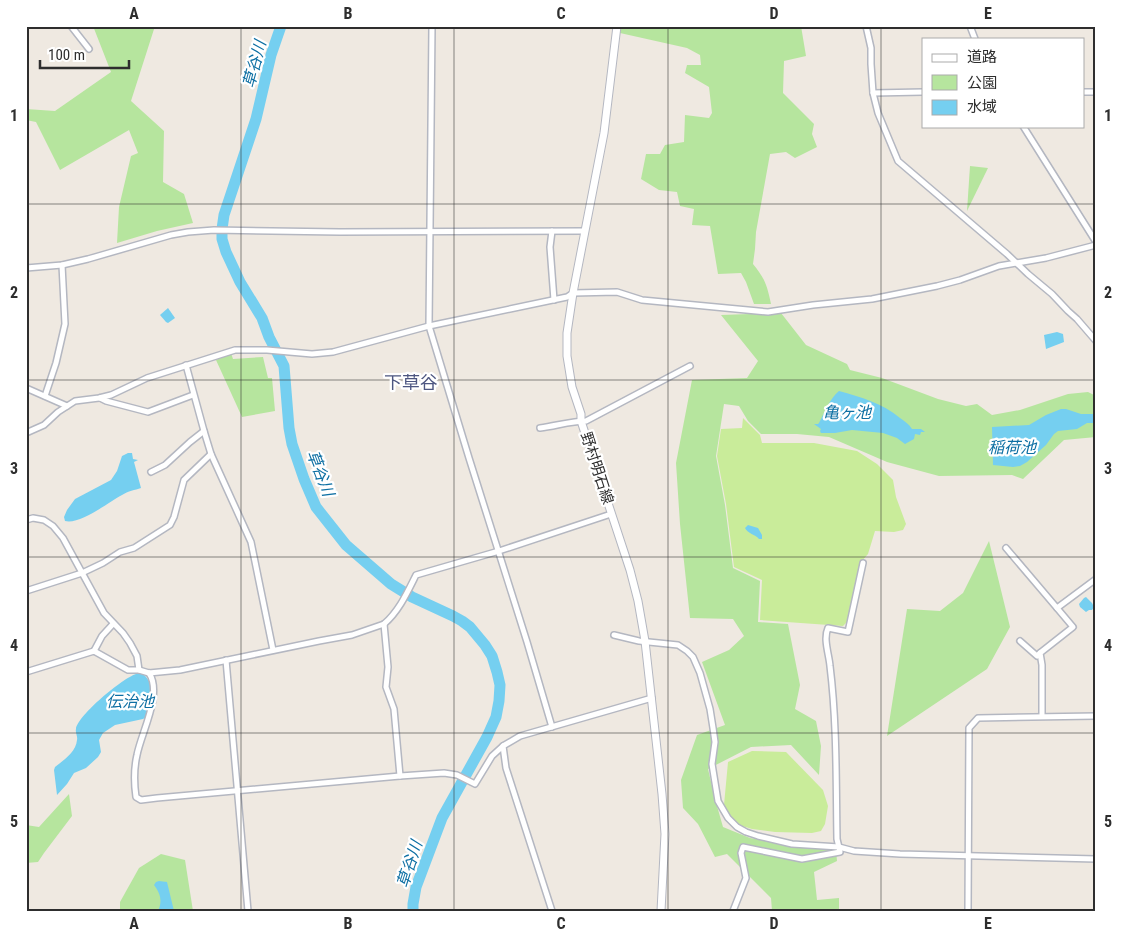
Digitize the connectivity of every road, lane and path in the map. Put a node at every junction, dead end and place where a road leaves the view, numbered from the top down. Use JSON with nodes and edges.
{"nodes":[{"id":1,"x":71,"y":26,"type":"edge"},
{"id":2,"x":432,"y":26,"type":"edge"},
{"id":3,"x":617,"y":26,"type":"edge"},
{"id":4,"x":866,"y":26,"type":"edge"},
{"id":5,"x":970,"y":26,"type":"edge"},
{"id":6,"x":975,"y":38,"type":"edge"},
{"id":7,"x":89,"y":49,"type":"dead end"},
{"id":8,"x":922,"y":92,"type":"edge"},
{"id":9,"x":873,"y":93,"type":"junction"},
{"id":10,"x":1024,"y":128,"type":"edge"},
{"id":11,"x":429,"y":231,"type":"junction"},
{"id":12,"x":552,"y":231,"type":"junction"},
{"id":13,"x":585,"y":231,"type":"junction"},
{"id":14,"x":1096,"y":243,"type":"edge"},
{"id":15,"x":1016,"y":263,"type":"junction"},
{"id":16,"x":62,"y":265,"type":"junction"},
{"id":17,"x":26,"y":268,"type":"edge"},
{"id":18,"x":573,"y":293,"type":"junction"},
{"id":19,"x":554,"y":300,"type":"junction"},
{"id":20,"x":429,"y":326,"type":"junction"},
{"id":21,"x":1096,"y":341,"type":"edge"},
{"id":22,"x":186,"y":365,"type":"junction"},
{"id":23,"x":690,"y":366,"type":"dead end"},
{"id":24,"x":26,"y":388,"type":"edge"},
{"id":25,"x":194,"y":395,"type":"junction"},
{"id":26,"x":46,"y":396,"type":"junction"},
{"id":27,"x":99,"y":398,"type":"junction"},
{"id":28,"x":66,"y":406,"type":"junction"},
{"id":29,"x":581,"y":421,"type":"junction"},
{"id":30,"x":540,"y":428,"type":"dead end"},
{"id":31,"x":204,"y":431,"type":"junction"},
{"id":32,"x":26,"y":433,"type":"edge"},
{"id":33,"x":211,"y":454,"type":"junction"},
{"id":34,"x":151,"y":472,"type":"dead end"},
{"id":35,"x":612,"y":514,"type":"junction"},
{"id":36,"x":26,"y":520,"type":"edge"},
{"id":37,"x":1006,"y":548,"type":"dead end"},
{"id":38,"x":499,"y":551,"type":"junction"},
{"id":39,"x":863,"y":563,"type":"dead end"},
{"id":40,"x":82,"y":573,"type":"junction"},
{"id":41,"x":1096,"y":579,"type":"edge"},
{"id":42,"x":26,"y":591,"type":"edge"},
{"id":43,"x":1057,"y":608,"type":"junction"},
{"id":44,"x":113,"y":624,"type":"junction"},
{"id":45,"x":384,"y":624,"type":"junction"},
{"id":46,"x":614,"y":635,"type":"dead end"},
{"id":47,"x":645,"y":641,"type":"junction"},
{"id":48,"x":1020,"y":641,"type":"dead end"},
{"id":49,"x":273,"y":650,"type":"junction"},
{"id":50,"x":94,"y":651,"type":"junction"},
{"id":51,"x":1040,"y":653,"type":"junction"},
{"id":52,"x":226,"y":660,"type":"junction"},
{"id":53,"x":139,"y":670,"type":"junction"},
{"id":54,"x":26,"y":672,"type":"edge"},
{"id":55,"x":149,"y":673,"type":"junction"},
{"id":56,"x":652,"y":698,"type":"junction"},
{"id":57,"x":1042,"y":716,"type":"junction"},
{"id":58,"x":1096,"y":716,"type":"edge"},
{"id":59,"x":552,"y":727,"type":"junction"},
{"id":60,"x":503,"y":746,"type":"junction"},
{"id":61,"x":400,"y":776,"type":"junction"},
{"id":62,"x":237,"y":791,"type":"junction"},
{"id":63,"x":839,"y":847,"type":"junction"},
{"id":64,"x":968,"y":856,"type":"junction"},
{"id":65,"x":1096,"y":859,"type":"edge"},
{"id":66,"x":248,"y":911,"type":"edge"},
{"id":67,"x":552,"y":911,"type":"edge"},
{"id":68,"x":661,"y":911,"type":"edge"},
{"id":69,"x":733,"y":911,"type":"edge"},
{"id":70,"x":968,"y":911,"type":"edge"}],
"edges":[{"from":1,"to":7,"type":"street"},
{"from":2,"to":11,"type":"street"},
{"from":3,"to":13,"type":"main road","name":"野村明石線"},
{"from":4,"to":9,"type":"street"},
{"from":5,"to":6,"type":"street"},
{"from":8,"to":9,"type":"street"},
{"from":9,"to":15,"type":"street"},
{"from":10,"to":14,"type":"street"},
{"from":11,"to":12,"type":"street"},
{"from":11,"to":16,"type":"street"},
{"from":11,"to":20,"type":"street"},
{"from":12,"to":13,"type":"street"},
{"from":12,"to":19,"type":"street"},
{"from":13,"to":18,"type":"main road","name":"野村明石線"},
{"from":14,"to":15,"type":"street"},
{"from":15,"to":18,"type":"street"},
{"from":15,"to":21,"type":"street"},
{"from":16,"to":17,"type":"street"},
{"from":16,"to":26,"type":"street"},
{"from":18,"to":19,"type":"street"},
{"from":18,"to":29,"type":"main road","name":"野村明石線"},
{"from":19,"to":20,"type":"street"},
{"from":20,"to":22,"type":"street"},
{"from":20,"to":38,"type":"street"},
{"from":22,"to":25,"type":"street"},
{"from":22,"to":27,"type":"street"},
{"from":23,"to":29,"type":"street"},
{"from":24,"to":26,"type":"street"},
{"from":25,"to":27,"type":"street"},
{"from":25,"to":31,"type":"street"},
{"from":26,"to":28,"type":"street"},
{"from":27,"to":28,"type":"street"},
{"from":28,"to":32,"type":"street"},
{"from":29,"to":30,"type":"street"},
{"from":29,"to":35,"type":"main road","name":"野村明石線"},
{"from":31,"to":33,"type":"street"},
{"from":31,"to":34,"type":"street"},
{"from":33,"to":40,"type":"street"},
{"from":33,"to":49,"type":"street"},
{"from":35,"to":38,"type":"street"},
{"from":35,"to":47,"type":"main road","name":"野村明石線"},
{"from":36,"to":40,"type":"street"},
{"from":37,"to":43,"type":"street"},
{"from":38,"to":45,"type":"street"},
{"from":38,"to":59,"type":"street"},
{"from":39,"to":63,"type":"street"},
{"from":40,"to":42,"type":"street"},
{"from":40,"to":44,"type":"street"},
{"from":41,"to":43,"type":"street"},
{"from":43,"to":51,"type":"street"},
{"from":44,"to":50,"type":"street"},
{"from":44,"to":53,"type":"street"},
{"from":45,"to":49,"type":"street"},
{"from":45,"to":61,"type":"street"},
{"from":46,"to":47,"type":"street"},
{"from":47,"to":56,"type":"main road","name":"野村明石線"},
{"from":47,"to":63,"type":"street"},
{"from":48,"to":51,"type":"street"},
{"from":49,"to":52,"type":"street"},
{"from":50,"to":53,"type":"street"},
{"from":50,"to":54,"type":"street"},
{"from":51,"to":57,"type":"street"},
{"from":52,"to":55,"type":"street"},
{"from":52,"to":62,"type":"street"},
{"from":53,"to":55,"type":"street"},
{"from":55,"to":62,"type":"street"},
{"from":56,"to":59,"type":"street"},
{"from":56,"to":68,"type":"main road","name":"野村明石線"},
{"from":57,"to":58,"type":"street"},
{"from":57,"to":64,"type":"street"},
{"from":59,"to":60,"type":"street"},
{"from":60,"to":61,"type":"street"},
{"from":60,"to":67,"type":"street"},
{"from":61,"to":62,"type":"street"},
{"from":62,"to":66,"type":"street"},
{"from":63,"to":64,"type":"street"},
{"from":63,"to":69,"type":"street"},
{"from":64,"to":65,"type":"street"},
{"from":64,"to":70,"type":"street"}]}
